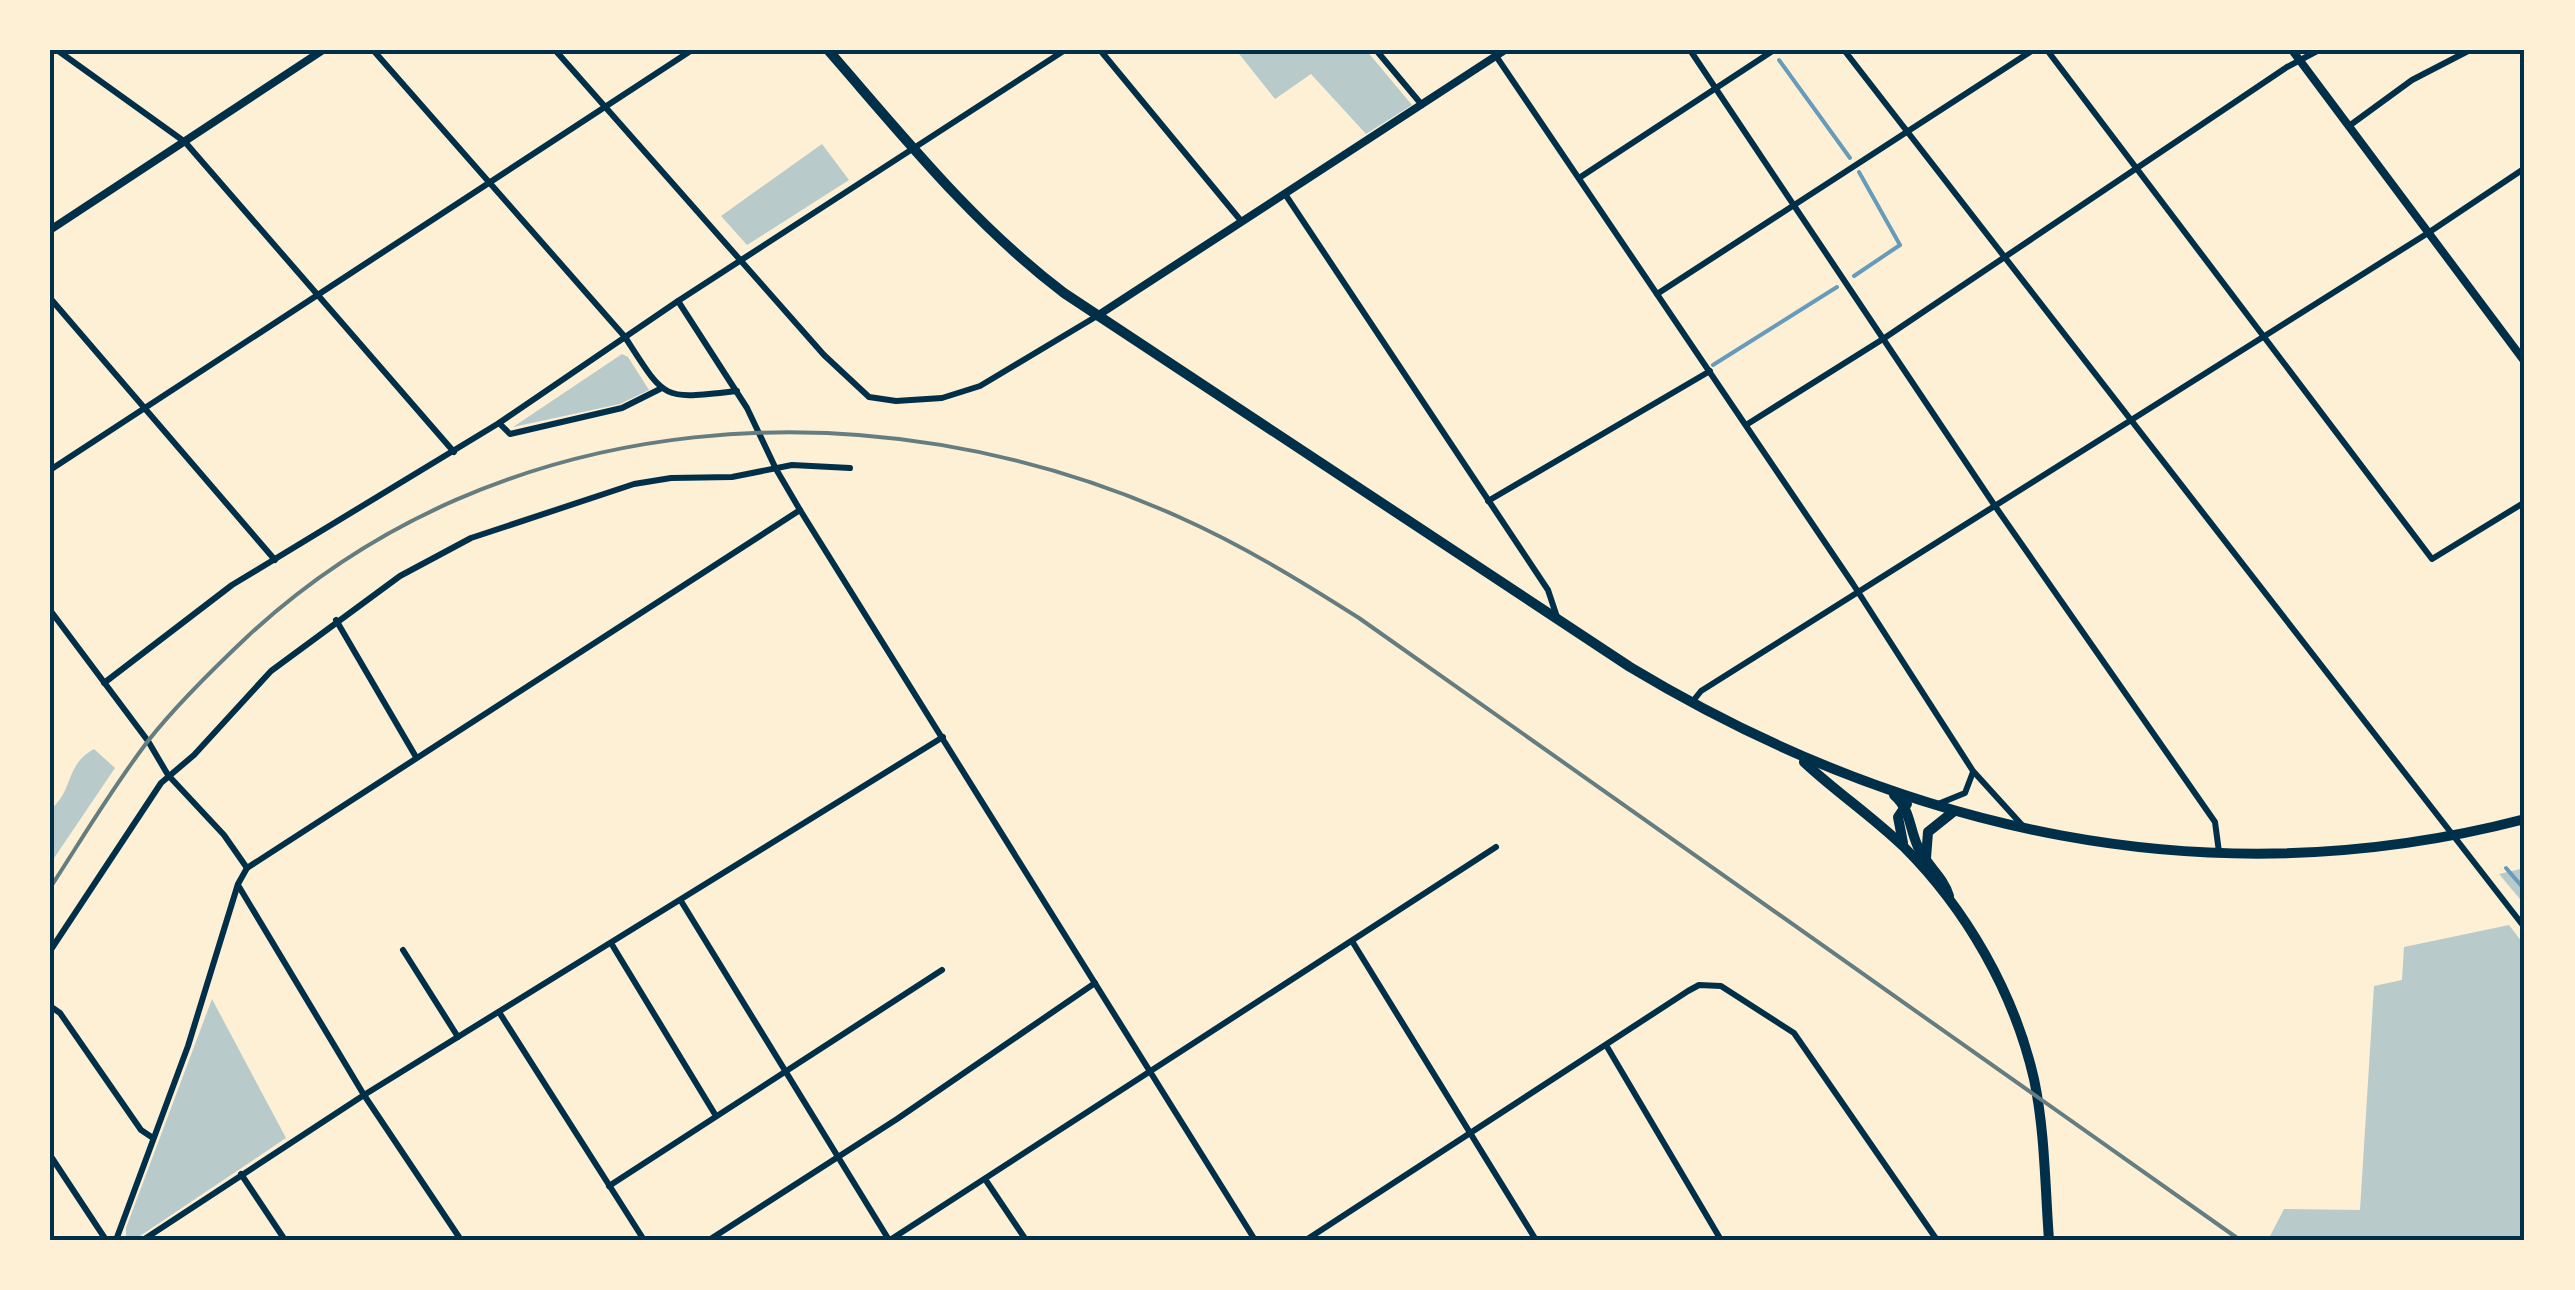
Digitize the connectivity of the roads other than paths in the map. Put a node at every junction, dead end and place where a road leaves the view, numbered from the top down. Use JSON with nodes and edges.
{"nodes":[{"id":1,"x":57,"y":50,"type":"edge"},
{"id":2,"x":322,"y":50,"type":"edge"},
{"id":3,"x":373,"y":50,"type":"edge"},
{"id":4,"x":556,"y":50,"type":"edge"},
{"id":5,"x":692,"y":50,"type":"edge"},
{"id":6,"x":828,"y":50,"type":"edge"},
{"id":7,"x":1065,"y":50,"type":"edge"},
{"id":8,"x":1100,"y":50,"type":"edge"},
{"id":9,"x":1376,"y":50,"type":"edge"},
{"id":10,"x":1690,"y":50,"type":"edge"},
{"id":11,"x":1774,"y":50,"type":"edge"},
{"id":12,"x":1844,"y":50,"type":"edge"},
{"id":13,"x":2032,"y":50,"type":"edge"},
{"id":14,"x":2047,"y":50,"type":"edge"},
{"id":15,"x":2292,"y":50,"type":"edge"},
{"id":16,"x":2319,"y":50,"type":"edge"},
{"id":17,"x":2470,"y":50,"type":"edge"},
{"id":18,"x":1501,"y":53,"type":"edge"},
{"id":19,"x":2300,"y":61,"type":"junction"},
{"id":20,"x":1716,"y":89,"type":"junction"},
{"id":21,"x":1422,"y":104,"type":"junction"},
{"id":22,"x":605,"y":107,"type":"junction"},
{"id":23,"x":2349,"y":126,"type":"junction"},
{"id":24,"x":1907,"y":132,"type":"junction"},
{"id":25,"x":185,"y":142,"type":"junction"},
{"id":26,"x":914,"y":149,"type":"junction"},
{"id":27,"x":2136,"y":168,"type":"junction"},
{"id":28,"x":2525,"y":168,"type":"edge"},
{"id":29,"x":1579,"y":178,"type":"junction"},
{"id":30,"x":490,"y":182,"type":"junction"},
{"id":31,"x":1285,"y":194,"type":"junction"},
{"id":32,"x":1794,"y":205,"type":"junction"},
{"id":33,"x":1242,"y":222,"type":"junction"},
{"id":34,"x":50,"y":230,"type":"edge"},
{"id":35,"x":2428,"y":233,"type":"junction"},
{"id":36,"x":2004,"y":256,"type":"junction"},
{"id":37,"x":740,"y":261,"type":"junction"},
{"id":38,"x":318,"y":294,"type":"junction"},
{"id":39,"x":1657,"y":294,"type":"junction"},
{"id":40,"x":50,"y":298,"type":"edge"},
{"id":41,"x":678,"y":301,"type":"junction"},
{"id":42,"x":1097,"y":316,"type":"junction"},
{"id":43,"x":2263,"y":337,"type":"junction"},
{"id":44,"x":625,"y":338,"type":"junction"},
{"id":45,"x":1883,"y":339,"type":"junction"},
{"id":46,"x":2525,"y":362,"type":"edge"},
{"id":47,"x":1710,"y":371,"type":"junction"},
{"id":48,"x":660,"y":389,"type":"junction"},
{"id":49,"x":737,"y":391,"type":"junction"},
{"id":50,"x":144,"y":408,"type":"junction"},
{"id":51,"x":2131,"y":420,"type":"junction"},
{"id":52,"x":498,"y":423,"type":"junction"},
{"id":53,"x":1746,"y":425,"type":"junction"},
{"id":54,"x":454,"y":452,"type":"junction"},
{"id":55,"x":850,"y":468,"type":"dead end"},
{"id":56,"x":776,"y":469,"type":"junction"},
{"id":57,"x":50,"y":470,"type":"edge"},
{"id":58,"x":1488,"y":500,"type":"junction"},
{"id":59,"x":2525,"y":502,"type":"edge"},
{"id":60,"x":1995,"y":506,"type":"junction"},
{"id":61,"x":800,"y":510,"type":"junction"},
{"id":62,"x":275,"y":560,"type":"junction"},
{"id":63,"x":1858,"y":592,"type":"junction"},
{"id":64,"x":50,"y":610,"type":"edge"},
{"id":65,"x":336,"y":620,"type":"junction"},
{"id":66,"x":1558,"y":620,"type":"junction"},
{"id":67,"x":104,"y":682,"type":"junction"},
{"id":68,"x":1690,"y":704,"type":"junction"},
{"id":69,"x":943,"y":737,"type":"junction"},
{"id":70,"x":1796,"y":755,"type":"junction"},
{"id":71,"x":416,"y":757,"type":"junction"},
{"id":72,"x":1973,"y":771,"type":"junction"},
{"id":73,"x":168,"y":776,"type":"junction"},
{"id":74,"x":1891,"y":792,"type":"junction"},
{"id":75,"x":1918,"y":801,"type":"junction"},
{"id":76,"x":1904,"y":806,"type":"junction"},
{"id":77,"x":1932,"y":806,"type":"junction"},
{"id":78,"x":1953,"y":812,"type":"junction"},
{"id":79,"x":2525,"y":819,"type":"edge"},
{"id":80,"x":2026,"y":830,"type":"junction"},
{"id":81,"x":2455,"y":836,"type":"junction"},
{"id":82,"x":1496,"y":847,"type":"dead end"},
{"id":83,"x":1905,"y":848,"type":"junction"},
{"id":84,"x":2219,"y":853,"type":"junction"},
{"id":85,"x":1926,"y":859,"type":"junction"},
{"id":86,"x":247,"y":868,"type":"junction"},
{"id":87,"x":238,"y":884,"type":"junction"},
{"id":88,"x":1950,"y":897,"type":"junction"},
{"id":89,"x":681,"y":902,"type":"junction"},
{"id":90,"x":2525,"y":928,"type":"edge"},
{"id":91,"x":1352,"y":941,"type":"junction"},
{"id":92,"x":611,"y":944,"type":"junction"},
{"id":93,"x":404,"y":950,"type":"dead end"},
{"id":94,"x":50,"y":951,"type":"edge"},
{"id":95,"x":942,"y":970,"type":"dead end"},
{"id":96,"x":1095,"y":983,"type":"junction"},
{"id":97,"x":50,"y":1006,"type":"edge"},
{"id":98,"x":499,"y":1012,"type":"junction"},
{"id":99,"x":458,"y":1038,"type":"junction"},
{"id":100,"x":1606,"y":1045,"type":"junction"},
{"id":101,"x":786,"y":1072,"type":"junction"},
{"id":102,"x":1150,"y":1072,"type":"junction"},
{"id":103,"x":364,"y":1095,"type":"junction"},
{"id":104,"x":716,"y":1116,"type":"junction"},
{"id":105,"x":1471,"y":1133,"type":"junction"},
{"id":106,"x":153,"y":1138,"type":"junction"},
{"id":107,"x":50,"y":1155,"type":"edge"},
{"id":108,"x":839,"y":1156,"type":"junction"},
{"id":109,"x":241,"y":1174,"type":"junction"},
{"id":110,"x":984,"y":1179,"type":"junction"},
{"id":111,"x":609,"y":1186,"type":"junction"},
{"id":112,"x":2048,"y":1234,"type":"edge"},
{"id":113,"x":106,"y":1240,"type":"edge"},
{"id":114,"x":116,"y":1240,"type":"edge"},
{"id":115,"x":143,"y":1240,"type":"edge"},
{"id":116,"x":285,"y":1240,"type":"edge"},
{"id":117,"x":461,"y":1240,"type":"edge"},
{"id":118,"x":644,"y":1240,"type":"edge"},
{"id":119,"x":709,"y":1240,"type":"edge"},
{"id":120,"x":890,"y":1240,"type":"edge"},
{"id":121,"x":1026,"y":1240,"type":"edge"},
{"id":122,"x":1255,"y":1240,"type":"edge"},
{"id":123,"x":1306,"y":1240,"type":"edge"},
{"id":124,"x":1536,"y":1240,"type":"edge"},
{"id":125,"x":1721,"y":1240,"type":"edge"},
{"id":126,"x":1937,"y":1240,"type":"edge"}],
"edges":[{"from":1,"to":25,"type":"street"},
{"from":2,"to":25,"type":"street"},
{"from":3,"to":30,"type":"street"},
{"from":4,"to":22,"type":"street"},
{"from":5,"to":22,"type":"street"},
{"from":6,"to":26,"type":"main road"},
{"from":7,"to":26,"type":"street"},
{"from":8,"to":33,"type":"street"},
{"from":9,"to":21,"type":"street"},
{"from":10,"to":20,"type":"street"},
{"from":11,"to":20,"type":"street"},
{"from":12,"to":24,"type":"street"},
{"from":13,"to":24,"type":"street"},
{"from":14,"to":27,"type":"street"},
{"from":15,"to":19,"type":"street"},
{"from":16,"to":19,"type":"street"},
{"from":17,"to":23,"type":"street"},
{"from":18,"to":21,"type":"street"},
{"from":18,"to":29,"type":"street"},
{"from":19,"to":23,"type":"street"},
{"from":19,"to":27,"type":"street"},
{"from":20,"to":29,"type":"street"},
{"from":20,"to":32,"type":"street"},
{"from":21,"to":31,"type":"street"},
{"from":22,"to":30,"type":"street"},
{"from":22,"to":37,"type":"street"},
{"from":23,"to":35,"type":"street"},
{"from":24,"to":32,"type":"street"},
{"from":24,"to":36,"type":"street"},
{"from":25,"to":34,"type":"street"},
{"from":25,"to":38,"type":"street"},
{"from":26,"to":37,"type":"street"},
{"from":26,"to":42,"type":"main road"},
{"from":27,"to":36,"type":"street"},
{"from":27,"to":43,"type":"street"},
{"from":28,"to":35,"type":"street"},
{"from":29,"to":39,"type":"street"},
{"from":30,"to":38,"type":"street"},
{"from":30,"to":44,"type":"street"},
{"from":31,"to":33,"type":"street"},
{"from":31,"to":58,"type":"street"},
{"from":32,"to":39,"type":"street"},
{"from":32,"to":45,"type":"street"},
{"from":33,"to":42,"type":"street"},
{"from":35,"to":43,"type":"street"},
{"from":35,"to":46,"type":"street"},
{"from":36,"to":45,"type":"street"},
{"from":36,"to":51,"type":"street"},
{"from":37,"to":41,"type":"street"},
{"from":37,"to":42,"type":"street"},
{"from":38,"to":50,"type":"street"},
{"from":38,"to":54,"type":"street"},
{"from":39,"to":47,"type":"street"},
{"from":40,"to":50,"type":"street"},
{"from":41,"to":44,"type":"street"},
{"from":41,"to":49,"type":"street"},
{"from":42,"to":66,"type":"main road"},
{"from":43,"to":51,"type":"street"},
{"from":43,"to":59,"type":"street"},
{"from":44,"to":48,"type":"street"},
{"from":44,"to":52,"type":"street"},
{"from":45,"to":53,"type":"street"},
{"from":45,"to":60,"type":"street"},
{"from":47,"to":53,"type":"street"},
{"from":47,"to":58,"type":"street"},
{"from":48,"to":49,"type":"street"},
{"from":48,"to":52,"type":"street"},
{"from":49,"to":56,"type":"street"},
{"from":50,"to":57,"type":"street"},
{"from":50,"to":62,"type":"street"},
{"from":51,"to":60,"type":"street"},
{"from":51,"to":81,"type":"street"},
{"from":52,"to":54,"type":"street"},
{"from":53,"to":63,"type":"street"},
{"from":54,"to":62,"type":"street"},
{"from":55,"to":56,"type":"street"},
{"from":56,"to":61,"type":"street"},
{"from":56,"to":65,"type":"street"},
{"from":58,"to":66,"type":"street"},
{"from":60,"to":63,"type":"street"},
{"from":60,"to":84,"type":"street"},
{"from":61,"to":69,"type":"street"},
{"from":61,"to":71,"type":"street"},
{"from":62,"to":67,"type":"street"},
{"from":63,"to":68,"type":"street"},
{"from":63,"to":72,"type":"street"},
{"from":64,"to":67,"type":"street"},
{"from":65,"to":71,"type":"street"},
{"from":65,"to":73,"type":"street"},
{"from":66,"to":68,"type":"main road"},
{"from":67,"to":73,"type":"street"},
{"from":68,"to":70,"type":"main road"},
{"from":69,"to":89,"type":"street"},
{"from":69,"to":96,"type":"street"},
{"from":70,"to":74,"type":"main road"},
{"from":70,"to":83,"type":"main road"},
{"from":71,"to":86,"type":"street"},
{"from":72,"to":77,"type":"street"},
{"from":72,"to":80,"type":"street"},
{"from":73,"to":86,"type":"street"},
{"from":73,"to":94,"type":"street"},
{"from":74,"to":75,"type":"main road"},
{"from":74,"to":76,"type":"main road"},
{"from":75,"to":76,"type":"main road"},
{"from":75,"to":77,"type":"main road"},
{"from":76,"to":83,"type":"main road"},
{"from":76,"to":85,"type":"main road"},
{"from":77,"to":78,"type":"main road"},
{"from":78,"to":80,"type":"main road"},
{"from":78,"to":85,"type":"main road"},
{"from":79,"to":81,"type":"main road"},
{"from":80,"to":84,"type":"main road"},
{"from":81,"to":84,"type":"main road"},
{"from":81,"to":90,"type":"street"},
{"from":82,"to":91,"type":"street"},
{"from":83,"to":88,"type":"main road"},
{"from":85,"to":88,"type":"main road"},
{"from":86,"to":87,"type":"street"},
{"from":87,"to":103,"type":"street"},
{"from":87,"to":106,"type":"street"},
{"from":88,"to":112,"type":"main road"},
{"from":89,"to":92,"type":"street"},
{"from":89,"to":101,"type":"street"},
{"from":91,"to":102,"type":"street"},
{"from":91,"to":105,"type":"street"},
{"from":92,"to":98,"type":"street"},
{"from":92,"to":104,"type":"street"},
{"from":93,"to":99,"type":"street"},
{"from":95,"to":101,"type":"street"},
{"from":96,"to":102,"type":"street"},
{"from":96,"to":108,"type":"street"},
{"from":97,"to":106,"type":"street"},
{"from":98,"to":99,"type":"street"},
{"from":98,"to":111,"type":"street"},
{"from":99,"to":103,"type":"street"},
{"from":100,"to":105,"type":"street"},
{"from":100,"to":125,"type":"street"},
{"from":100,"to":126,"type":"street"},
{"from":101,"to":104,"type":"street"},
{"from":101,"to":108,"type":"street"},
{"from":102,"to":110,"type":"street"},
{"from":102,"to":122,"type":"street"},
{"from":103,"to":109,"type":"street"},
{"from":103,"to":117,"type":"street"},
{"from":104,"to":111,"type":"street"},
{"from":105,"to":123,"type":"street"},
{"from":105,"to":124,"type":"street"},
{"from":106,"to":114,"type":"street"},
{"from":107,"to":113,"type":"street"},
{"from":108,"to":119,"type":"street"},
{"from":108,"to":120,"type":"street"},
{"from":109,"to":115,"type":"street"},
{"from":109,"to":116,"type":"street"},
{"from":110,"to":120,"type":"street"},
{"from":110,"to":121,"type":"street"},
{"from":111,"to":118,"type":"street"}]}
